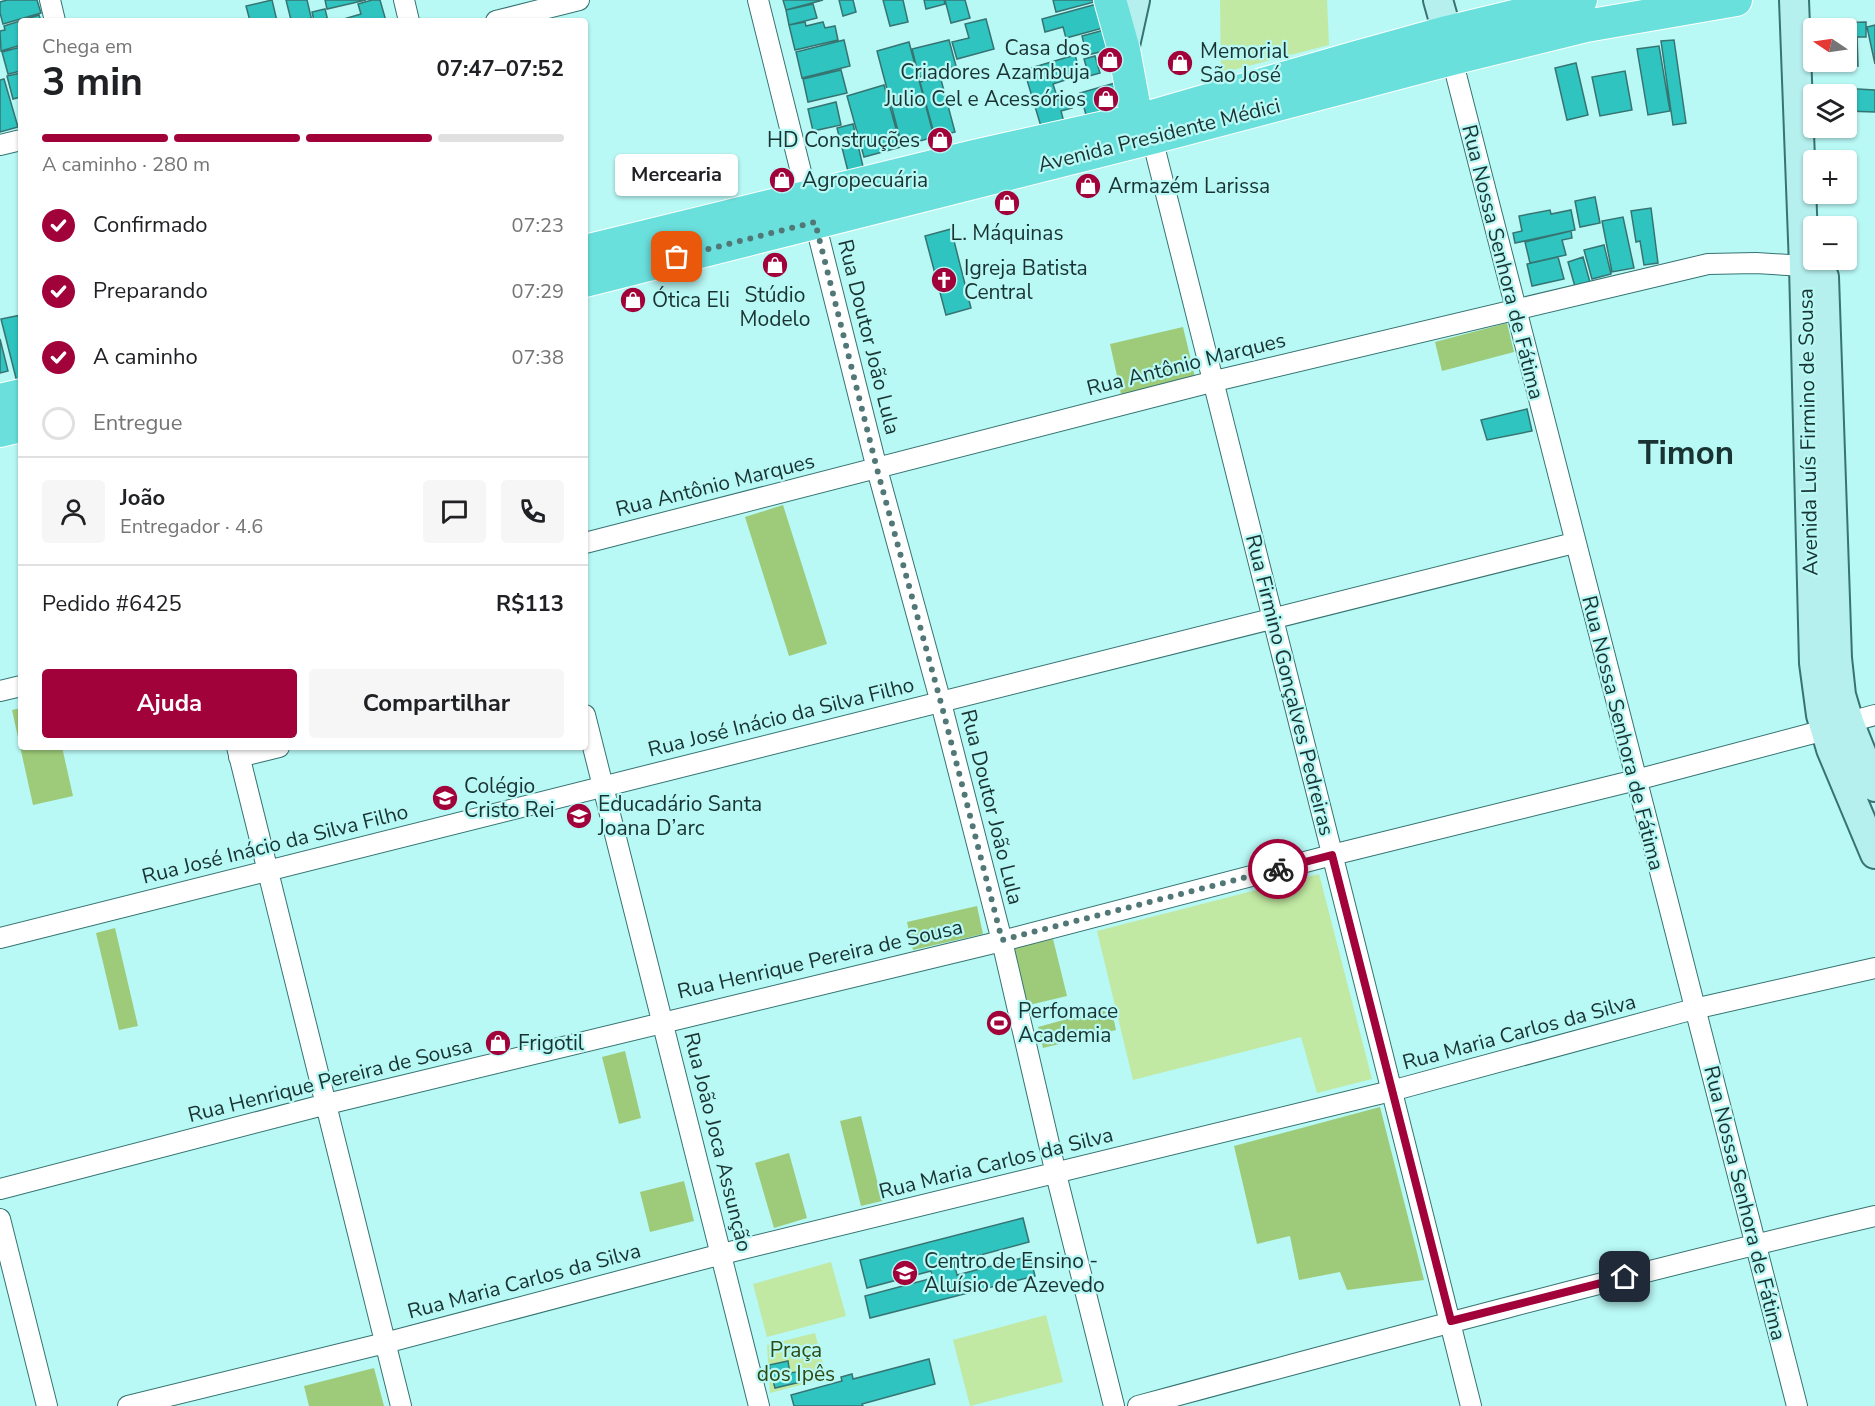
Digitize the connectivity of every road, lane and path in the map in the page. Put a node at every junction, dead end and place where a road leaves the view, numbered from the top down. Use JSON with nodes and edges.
{"nodes":[{"id":1,"x":50,"y":0,"type":"edge"},
{"id":2,"x":404,"y":0,"type":"edge"},
{"id":3,"x":579,"y":0,"type":"edge"},
{"id":4,"x":758,"y":0,"type":"edge"},
{"id":5,"x":1110,"y":0,"type":"edge"},
{"id":6,"x":1134,"y":0,"type":"edge"},
{"id":7,"x":1438,"y":0,"type":"edge"},
{"id":8,"x":1736,"y":0,"type":"edge"},
{"id":9,"x":1794,"y":0,"type":"edge"},
{"id":10,"x":1812,"y":0,"type":"edge"},
{"id":11,"x":1583,"y":9,"type":"edge"},
{"id":12,"x":54,"y":18,"type":"edge"},
{"id":13,"x":409,"y":18,"type":"edge"},
{"id":14,"x":508,"y":18,"type":"edge"},
{"id":15,"x":1813,"y":18,"type":"edge"},
{"id":16,"x":1449,"y":45,"type":"junction"},
{"id":17,"x":1124,"y":50,"type":"junction"},
{"id":18,"x":1145,"y":129,"type":"junction"},
{"id":19,"x":18,"y":141,"type":"edge"},
{"id":20,"x":0,"y":145,"type":"edge"},
{"id":21,"x":811,"y":209,"type":"junction"},
{"id":22,"x":1810,"y":216,"type":"edge"},
{"id":23,"x":588,"y":250,"type":"edge"},
{"id":24,"x":1803,"y":263,"type":"edge"},
{"id":25,"x":1814,"y":270,"type":"edge"},
{"id":26,"x":588,"y":280,"type":"edge"},
{"id":27,"x":1515,"y":309,"type":"junction"},
{"id":28,"x":1215,"y":381,"type":"junction"},
{"id":29,"x":18,"y":396,"type":"edge"},
{"id":30,"x":0,"y":400,"type":"edge"},
{"id":31,"x":18,"y":427,"type":"edge"},
{"id":32,"x":0,"y":431,"type":"edge"},
{"id":33,"x":877,"y":469,"type":"junction"},
{"id":34,"x":588,"y":542,"type":"edge"},
{"id":35,"x":1574,"y":543,"type":"junction"},
{"id":36,"x":1274,"y":619,"type":"junction"},
{"id":37,"x":18,"y":687,"type":"edge"},
{"id":38,"x":0,"y":691,"type":"edge"},
{"id":39,"x":941,"y":703,"type":"junction"},
{"id":40,"x":1850,"y":722,"type":"edge"},
{"id":41,"x":588,"y":727,"type":"edge"},
{"id":42,"x":254,"y":750,"type":"edge"},
{"id":43,"x":238,"y":752,"type":"edge"},
{"id":44,"x":1636,"y":780,"type":"junction"},
{"id":45,"x":603,"y":786,"type":"junction"},
{"id":46,"x":1875,"y":788,"type":"edge"},
{"id":47,"x":1875,"y":854,"type":"edge"},
{"id":48,"x":1332,"y":855,"type":"junction"},
{"id":49,"x":268,"y":870,"type":"junction"},
{"id":50,"x":0,"y":938,"type":"edge"},
{"id":51,"x":1002,"y":940,"type":"junction"},
{"id":52,"x":1875,"y":968,"type":"edge"},
{"id":53,"x":1694,"y":1009,"type":"junction"},
{"id":54,"x":664,"y":1021,"type":"junction"},
{"id":55,"x":1391,"y":1091,"type":"junction"},
{"id":56,"x":327,"y":1104,"type":"junction"},
{"id":57,"x":1056,"y":1174,"type":"junction"},
{"id":58,"x":0,"y":1189,"type":"edge"},
{"id":59,"x":1875,"y":1216,"type":"edge"},
{"id":60,"x":0,"y":1219,"type":"edge"},
{"id":61,"x":1756,"y":1244,"type":"junction"},
{"id":62,"x":722,"y":1254,"type":"junction"},
{"id":63,"x":1451,"y":1321,"type":"junction"},
{"id":64,"x":386,"y":1343,"type":"junction"},
{"id":65,"x":47,"y":1406,"type":"edge"},
{"id":66,"x":128,"y":1406,"type":"edge"},
{"id":67,"x":401,"y":1406,"type":"edge"},
{"id":68,"x":759,"y":1406,"type":"edge"},
{"id":69,"x":1114,"y":1406,"type":"edge"},
{"id":70,"x":1138,"y":1406,"type":"edge"},
{"id":71,"x":1471,"y":1406,"type":"edge"},
{"id":72,"x":1797,"y":1406,"type":"edge"}],
"edges":[{"from":1,"to":12,"type":"street"},
{"from":2,"to":13,"type":"street"},
{"from":3,"to":14,"type":"street"},
{"from":4,"to":21,"type":"street","name":"Rua Doutor João Lula"},
{"from":5,"to":17,"type":"main road","name":"Rua Firmino Gonçalves Pedreiras"},
{"from":6,"to":17,"type":"main road"},
{"from":7,"to":16,"type":"main road","name":"Rua Nossa Senhora de Fátima"},
{"from":8,"to":11,"type":"main road","name":"Avenida Presidente Médici"},
{"from":9,"to":22,"type":"main road","name":"Avenida Luís Firmino de Sousa"},
{"from":10,"to":15,"type":"main road"},
{"from":11,"to":16,"type":"main road","name":"Avenida Presidente Médici"},
{"from":16,"to":18,"type":"main road","name":"Avenida Presidente Médici"},
{"from":16,"to":27,"type":"street","name":"Rua Nossa Senhora de Fátima"},
{"from":17,"to":18,"type":"main road","name":"Rua Firmino Gonçalves Pedreiras"},
{"from":18,"to":21,"type":"main road","name":"Avenida Presidente Médici"},
{"from":18,"to":28,"type":"street","name":"Rua Firmino Gonçalves Pedreiras"},
{"from":19,"to":20,"type":"street"},
{"from":21,"to":23,"type":"main road","name":"Avenida Presidente Médici"},
{"from":21,"to":26,"type":"main road","name":"Avenida Presidente Médici"},
{"from":21,"to":33,"type":"street","name":"Rua Doutor João Lula"},
{"from":24,"to":27,"type":"street","name":"Rua Antônio Marques"},
{"from":25,"to":40,"type":"main road","name":"Avenida Luís Firmino de Sousa"},
{"from":27,"to":28,"type":"street","name":"Rua Antônio Marques"},
{"from":27,"to":35,"type":"street","name":"Rua Nossa Senhora de Fátima"},
{"from":28,"to":33,"type":"street","name":"Rua Antônio Marques"},
{"from":28,"to":36,"type":"street","name":"Rua Firmino Gonçalves Pedreiras"},
{"from":29,"to":30,"type":"main road"},
{"from":31,"to":32,"type":"main road"},
{"from":33,"to":34,"type":"street","name":"Rua Antônio Marques"},
{"from":33,"to":39,"type":"street","name":"Rua Doutor João Lula"},
{"from":35,"to":36,"type":"street","name":"Rua José Inácio da Silva Filho"},
{"from":35,"to":44,"type":"street","name":"Rua Nossa Senhora de Fátima"},
{"from":36,"to":39,"type":"street","name":"Rua José Inácio da Silva Filho"},
{"from":36,"to":48,"type":"street","name":"Rua Firmino Gonçalves Pedreiras"},
{"from":37,"to":38,"type":"street"},
{"from":39,"to":45,"type":"street","name":"Rua José Inácio da Silva Filho"},
{"from":39,"to":51,"type":"street","name":"Rua Doutor João Lula"},
{"from":40,"to":44,"type":"street","name":"Rua Henrique Pereira de Sousa"},
{"from":40,"to":46,"type":"main road","name":"Avenida Luís Firmino de Sousa"},
{"from":40,"to":47,"type":"main road","name":"Avenida Luís Firmino de Sousa"},
{"from":41,"to":45,"type":"street","name":"Rua João Joca Assunção"},
{"from":42,"to":43,"type":"street"},
{"from":43,"to":49,"type":"street"},
{"from":44,"to":48,"type":"street","name":"Rua Henrique Pereira de Sousa"},
{"from":44,"to":53,"type":"street","name":"Rua Nossa Senhora de Fátima"},
{"from":45,"to":49,"type":"street","name":"Rua José Inácio da Silva Filho"},
{"from":45,"to":54,"type":"street","name":"Rua João Joca Assunção"},
{"from":48,"to":51,"type":"street","name":"Rua Henrique Pereira de Sousa"},
{"from":48,"to":55,"type":"street","name":"Rua Firmino Gonçalves Pedreiras"},
{"from":49,"to":50,"type":"street","name":"Rua José Inácio da Silva Filho"},
{"from":49,"to":56,"type":"street"},
{"from":51,"to":54,"type":"street","name":"Rua Henrique Pereira de Sousa"},
{"from":51,"to":57,"type":"street","name":"Rua Doutor João Lula"},
{"from":52,"to":53,"type":"street","name":"Rua Maria Carlos da Silva"},
{"from":53,"to":55,"type":"street","name":"Rua Maria Carlos da Silva"},
{"from":53,"to":61,"type":"street","name":"Rua Nossa Senhora de Fátima"},
{"from":54,"to":56,"type":"street","name":"Rua Henrique Pereira de Sousa"},
{"from":54,"to":62,"type":"street","name":"Rua João Joca Assunção"},
{"from":55,"to":57,"type":"street","name":"Rua Maria Carlos da Silva"},
{"from":55,"to":63,"type":"street","name":"Rua Firmino Gonçalves Pedreiras"},
{"from":56,"to":58,"type":"street","name":"Rua Henrique Pereira de Sousa"},
{"from":56,"to":64,"type":"street"},
{"from":57,"to":62,"type":"street","name":"Rua Maria Carlos da Silva"},
{"from":57,"to":69,"type":"street","name":"Rua Doutor João Lula"},
{"from":59,"to":61,"type":"street"},
{"from":60,"to":65,"type":"street"},
{"from":61,"to":63,"type":"street"},
{"from":61,"to":72,"type":"street","name":"Rua Nossa Senhora de Fátima"},
{"from":62,"to":64,"type":"street","name":"Rua Maria Carlos da Silva"},
{"from":62,"to":68,"type":"street","name":"Rua João Joca Assunção"},
{"from":63,"to":70,"type":"street"},
{"from":63,"to":71,"type":"street","name":"Rua Firmino Gonçalves Pedreiras"},
{"from":64,"to":66,"type":"street","name":"Rua Maria Carlos da Silva"},
{"from":64,"to":67,"type":"street"}]}
